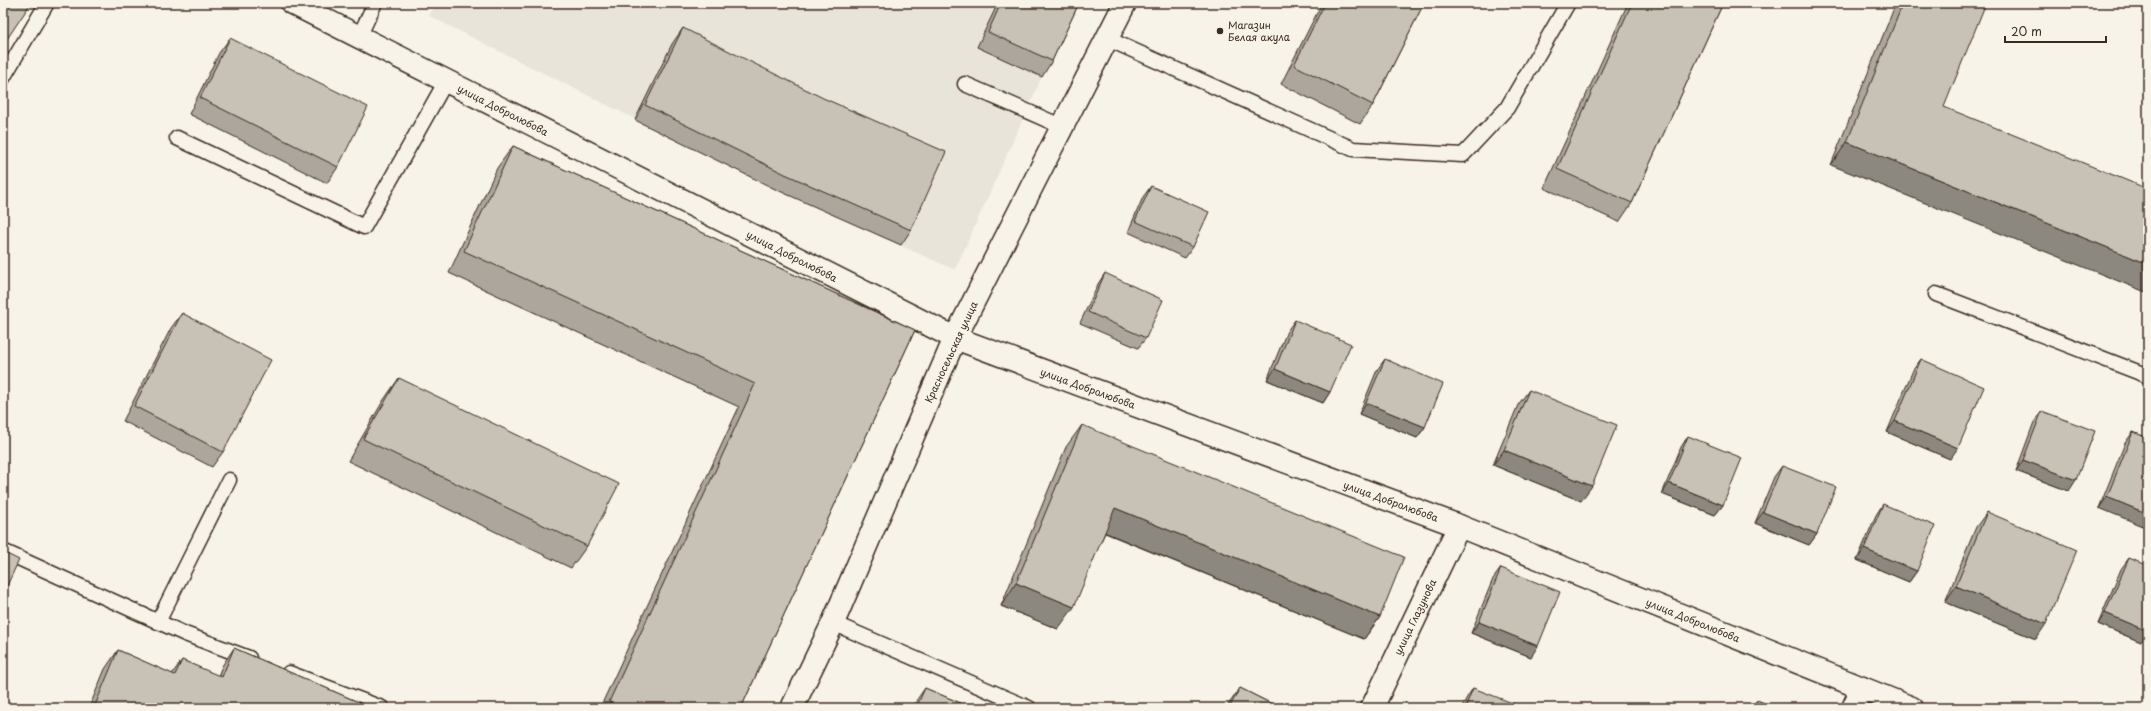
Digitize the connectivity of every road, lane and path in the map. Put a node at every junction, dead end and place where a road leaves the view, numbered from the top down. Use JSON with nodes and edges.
{"nodes":[{"id":1,"x":47,"y":3,"type":"edge"},
{"id":2,"x":292,"y":3,"type":"edge"},
{"id":3,"x":375,"y":3,"type":"edge"},
{"id":4,"x":1125,"y":3,"type":"edge"},
{"id":5,"x":1568,"y":3,"type":"edge"},
{"id":6,"x":359,"y":37,"type":"junction"},
{"id":7,"x":1108,"y":39,"type":"junction"},
{"id":8,"x":3,"y":78,"type":"edge"},
{"id":9,"x":446,"y":81,"type":"junction"},
{"id":10,"x":965,"y":84,"type":"dead end"},
{"id":11,"x":1063,"y":127,"type":"junction"},
{"id":12,"x":177,"y":138,"type":"dead end"},
{"id":13,"x":1936,"y":294,"type":"dead end"},
{"id":14,"x":955,"y":338,"type":"junction"},
{"id":15,"x":2148,"y":376,"type":"edge"},
{"id":16,"x":229,"y":480,"type":"dead end"},
{"id":17,"x":1459,"y":526,"type":"junction"},
{"id":18,"x":3,"y":551,"type":"edge"},
{"id":19,"x":158,"y":622,"type":"junction"},
{"id":20,"x":833,"y":623,"type":"junction"},
{"id":21,"x":265,"y":664,"type":"edge"},
{"id":22,"x":280,"y":669,"type":"edge"},
{"id":23,"x":1858,"y":698,"type":"edge"},
{"id":24,"x":382,"y":708,"type":"edge"},
{"id":25,"x":792,"y":708,"type":"edge"},
{"id":26,"x":1029,"y":708,"type":"edge"},
{"id":27,"x":1372,"y":708,"type":"edge"},
{"id":28,"x":1912,"y":708,"type":"edge"}],
"edges":[{"from":1,"to":8,"type":"lane"},
{"from":2,"to":6,"type":"street","name":"улица Добролюбова"},
{"from":3,"to":6,"type":"lane"},
{"from":4,"to":7,"type":"street","name":"Красносельская улица"},
{"from":5,"to":7,"type":"lane"},
{"from":6,"to":9,"type":"street","name":"улица Добролюбова"},
{"from":7,"to":11,"type":"street","name":"Красносельская улица"},
{"from":9,"to":12,"type":"lane"},
{"from":9,"to":14,"type":"street","name":"улица Добролюбова"},
{"from":10,"to":11,"type":"lane"},
{"from":11,"to":14,"type":"street","name":"Красносельская улица"},
{"from":13,"to":15,"type":"lane"},
{"from":14,"to":17,"type":"street","name":"улица Добролюбова"},
{"from":14,"to":20,"type":"street","name":"Красносельская улица"},
{"from":16,"to":19,"type":"lane"},
{"from":17,"to":23,"type":"street","name":"улица Добролюбова"},
{"from":17,"to":27,"type":"street","name":"улица Глазунова"},
{"from":18,"to":19,"type":"lane"},
{"from":19,"to":21,"type":"lane"},
{"from":20,"to":25,"type":"street","name":"Красносельская улица"},
{"from":20,"to":26,"type":"lane"},
{"from":22,"to":24,"type":"lane"},
{"from":23,"to":28,"type":"street","name":"улица Добролюбова"}]}
